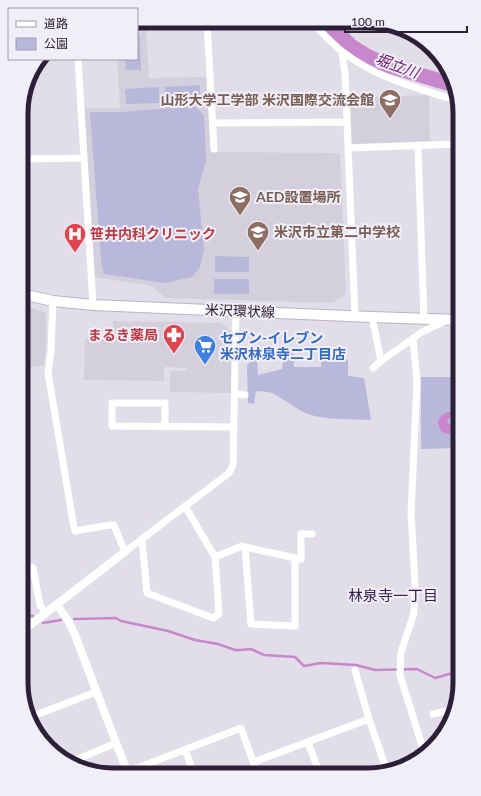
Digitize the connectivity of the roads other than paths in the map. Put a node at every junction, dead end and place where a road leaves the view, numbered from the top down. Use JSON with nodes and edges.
{"nodes":[{"id":1,"x":207,"y":28,"type":"edge"},
{"id":2,"x":318,"y":28,"type":"edge"},
{"id":3,"x":342,"y":52,"type":"junction"},
{"id":4,"x":78,"y":60,"type":"edge"},
{"id":5,"x":452,"y":99,"type":"edge"},
{"id":6,"x":347,"y":122,"type":"junction"},
{"id":7,"x":213,"y":123,"type":"junction"},
{"id":8,"x":453,"y":144,"type":"edge"},
{"id":9,"x":418,"y":146,"type":"junction"},
{"id":10,"x":348,"y":148,"type":"junction"},
{"id":11,"x":214,"y":149,"type":"dead end"},
{"id":12,"x":28,"y":158,"type":"edge"},
{"id":13,"x":84,"y":158,"type":"junction"},
{"id":14,"x":28,"y":295,"type":"edge"},
{"id":15,"x":53,"y":301,"type":"junction"},
{"id":16,"x":93,"y":305,"type":"junction"},
{"id":17,"x":236,"y":311,"type":"junction"},
{"id":18,"x":355,"y":316,"type":"junction"},
{"id":19,"x":372,"y":317,"type":"junction"},
{"id":20,"x":424,"y":319,"type":"junction"},
{"id":21,"x":449,"y":319,"type":"junction"},
{"id":22,"x":453,"y":319,"type":"edge"},
{"id":23,"x":413,"y":338,"type":"junction"},
{"id":24,"x":381,"y":361,"type":"junction"},
{"id":25,"x":374,"y":368,"type":"dead end"},
{"id":26,"x":235,"y":394,"type":"junction"},
{"id":27,"x":245,"y":395,"type":"dead end"},
{"id":28,"x":165,"y":426,"type":"junction"},
{"id":29,"x":234,"y":427,"type":"junction"},
{"id":30,"x":185,"y":506,"type":"junction"},
{"id":31,"x":312,"y":534,"type":"dead end"},
{"id":32,"x":142,"y":540,"type":"junction"},
{"id":33,"x":245,"y":547,"type":"junction"},
{"id":34,"x":126,"y":551,"type":"junction"},
{"id":35,"x":215,"y":557,"type":"junction"},
{"id":36,"x":295,"y":560,"type":"junction"},
{"id":37,"x":28,"y":567,"type":"edge"},
{"id":38,"x":57,"y":605,"type":"junction"},
{"id":39,"x":46,"y":613,"type":"junction"},
{"id":40,"x":28,"y":627,"type":"edge"},
{"id":41,"x":355,"y":670,"type":"dead end"},
{"id":42,"x":96,"y":692,"type":"junction"},
{"id":43,"x":447,"y":712,"type":"edge"},
{"id":44,"x":433,"y":714,"type":"dead end"},
{"id":45,"x":34,"y":716,"type":"edge"},
{"id":46,"x":369,"y":719,"type":"junction"},
{"id":47,"x":308,"y":742,"type":"junction"},
{"id":48,"x":116,"y":744,"type":"junction"},
{"id":49,"x":423,"y":748,"type":"edge"},
{"id":50,"x":185,"y":749,"type":"junction"},
{"id":51,"x":76,"y":760,"type":"edge"},
{"id":52,"x":254,"y":762,"type":"junction"},
{"id":53,"x":385,"y":766,"type":"edge"},
{"id":54,"x":125,"y":768,"type":"edge"},
{"id":55,"x":139,"y":768,"type":"edge"},
{"id":56,"x":192,"y":768,"type":"edge"},
{"id":57,"x":256,"y":768,"type":"edge"},
{"id":58,"x":317,"y":768,"type":"edge"}],
"edges":[{"from":1,"to":7,"type":"street"},
{"from":2,"to":3,"type":"street"},
{"from":3,"to":5,"type":"street"},
{"from":3,"to":6,"type":"street"},
{"from":4,"to":13,"type":"street"},
{"from":6,"to":7,"type":"street"},
{"from":6,"to":10,"type":"street"},
{"from":7,"to":11,"type":"street"},
{"from":8,"to":9,"type":"street"},
{"from":9,"to":10,"type":"street"},
{"from":9,"to":20,"type":"street"},
{"from":10,"to":18,"type":"street"},
{"from":12,"to":13,"type":"street"},
{"from":13,"to":16,"type":"street"},
{"from":14,"to":15,"type":"main road","name":"米沢環状線"},
{"from":15,"to":16,"type":"main road","name":"米沢環状線"},
{"from":15,"to":34,"type":"street"},
{"from":16,"to":17,"type":"main road","name":"米沢環状線"},
{"from":17,"to":18,"type":"main road","name":"米沢環状線"},
{"from":17,"to":26,"type":"street"},
{"from":18,"to":19,"type":"main road","name":"米沢環状線"},
{"from":19,"to":20,"type":"main road","name":"米沢環状線"},
{"from":19,"to":24,"type":"street"},
{"from":20,"to":21,"type":"main road","name":"米沢環状線"},
{"from":21,"to":22,"type":"main road","name":"米沢環状線"},
{"from":21,"to":23,"type":"street"},
{"from":23,"to":24,"type":"street"},
{"from":23,"to":49,"type":"street"},
{"from":24,"to":25,"type":"street"},
{"from":26,"to":27,"type":"street"},
{"from":26,"to":29,"type":"street"},
{"from":28,"to":28,"type":"street"},
{"from":28,"to":29,"type":"street"},
{"from":29,"to":30,"type":"street"},
{"from":30,"to":32,"type":"street"},
{"from":30,"to":35,"type":"street"},
{"from":31,"to":36,"type":"street"},
{"from":32,"to":34,"type":"street"},
{"from":32,"to":35,"type":"street"},
{"from":33,"to":35,"type":"street"},
{"from":33,"to":36,"type":"street"},
{"from":33,"to":36,"type":"street"},
{"from":34,"to":38,"type":"street"},
{"from":37,"to":39,"type":"street"},
{"from":38,"to":39,"type":"street"},
{"from":38,"to":42,"type":"street"},
{"from":39,"to":40,"type":"street"},
{"from":41,"to":46,"type":"street"},
{"from":42,"to":45,"type":"street"},
{"from":42,"to":48,"type":"street"},
{"from":43,"to":44,"type":"street"},
{"from":46,"to":47,"type":"street"},
{"from":46,"to":53,"type":"street"},
{"from":47,"to":52,"type":"street"},
{"from":47,"to":58,"type":"street"},
{"from":48,"to":51,"type":"street"},
{"from":48,"to":54,"type":"street"},
{"from":50,"to":52,"type":"street"},
{"from":50,"to":55,"type":"street"},
{"from":50,"to":56,"type":"street"},
{"from":52,"to":57,"type":"street"}]}
